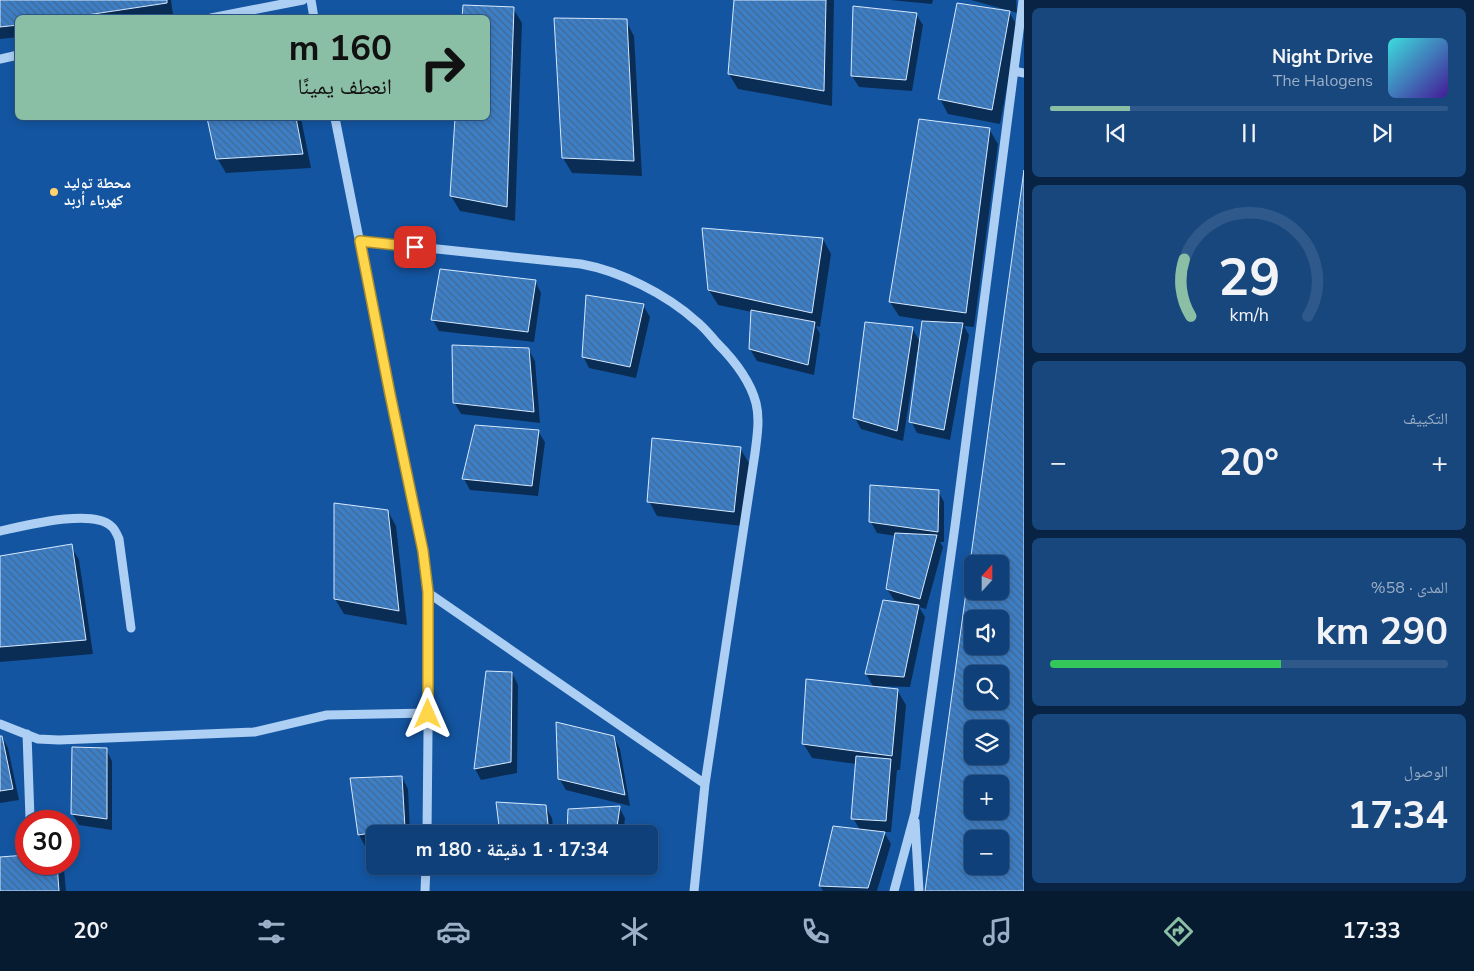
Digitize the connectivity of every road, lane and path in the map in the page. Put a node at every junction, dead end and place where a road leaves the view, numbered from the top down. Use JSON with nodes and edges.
{"nodes":[{"id":1,"x":303,"y":0,"type":"edge"},
{"id":2,"x":311,"y":0,"type":"edge"},
{"id":3,"x":1023,"y":0,"type":"edge"},
{"id":4,"x":226,"y":15,"type":"edge"},
{"id":5,"x":314,"y":15,"type":"edge"},
{"id":6,"x":15,"y":56,"type":"edge"},
{"id":7,"x":0,"y":59,"type":"edge"},
{"id":8,"x":1014,"y":71,"type":"junction"},
{"id":9,"x":1024,"y":73,"type":"edge"},
{"id":10,"x":335,"y":120,"type":"edge"},
{"id":11,"x":360,"y":241,"type":"junction"},
{"id":12,"x":0,"y":531,"type":"edge"},
{"id":13,"x":428,"y":592,"type":"junction"},
{"id":14,"x":131,"y":628,"type":"dead end"},
{"id":15,"x":428,"y":714,"type":"junction"},
{"id":16,"x":0,"y":724,"type":"edge"},
{"id":17,"x":27,"y":734,"type":"junction"},
{"id":18,"x":705,"y":784,"type":"junction"},
{"id":19,"x":30,"y":810,"type":"edge"},
{"id":20,"x":915,"y":813,"type":"junction"},
{"id":21,"x":427,"y":825,"type":"edge"},
{"id":22,"x":426,"y":875,"type":"edge"},
{"id":23,"x":425,"y":891,"type":"edge"},
{"id":24,"x":694,"y":891,"type":"edge"},
{"id":25,"x":894,"y":891,"type":"edge"},
{"id":26,"x":919,"y":891,"type":"edge"}],
"edges":[{"from":1,"to":4,"type":"street"},
{"from":2,"to":5,"type":"street"},
{"from":3,"to":8,"type":"street"},
{"from":6,"to":7,"type":"street"},
{"from":8,"to":9,"type":"street"},
{"from":8,"to":20,"type":"street"},
{"from":10,"to":11,"type":"street"},
{"from":11,"to":13,"type":"street"},
{"from":11,"to":18,"type":"street"},
{"from":12,"to":14,"type":"street"},
{"from":13,"to":15,"type":"street"},
{"from":13,"to":18,"type":"street"},
{"from":15,"to":17,"type":"street"},
{"from":15,"to":21,"type":"street"},
{"from":16,"to":17,"type":"street"},
{"from":17,"to":19,"type":"street"},
{"from":18,"to":24,"type":"street"},
{"from":20,"to":25,"type":"street"},
{"from":20,"to":26,"type":"street"},
{"from":22,"to":23,"type":"street"}]}
